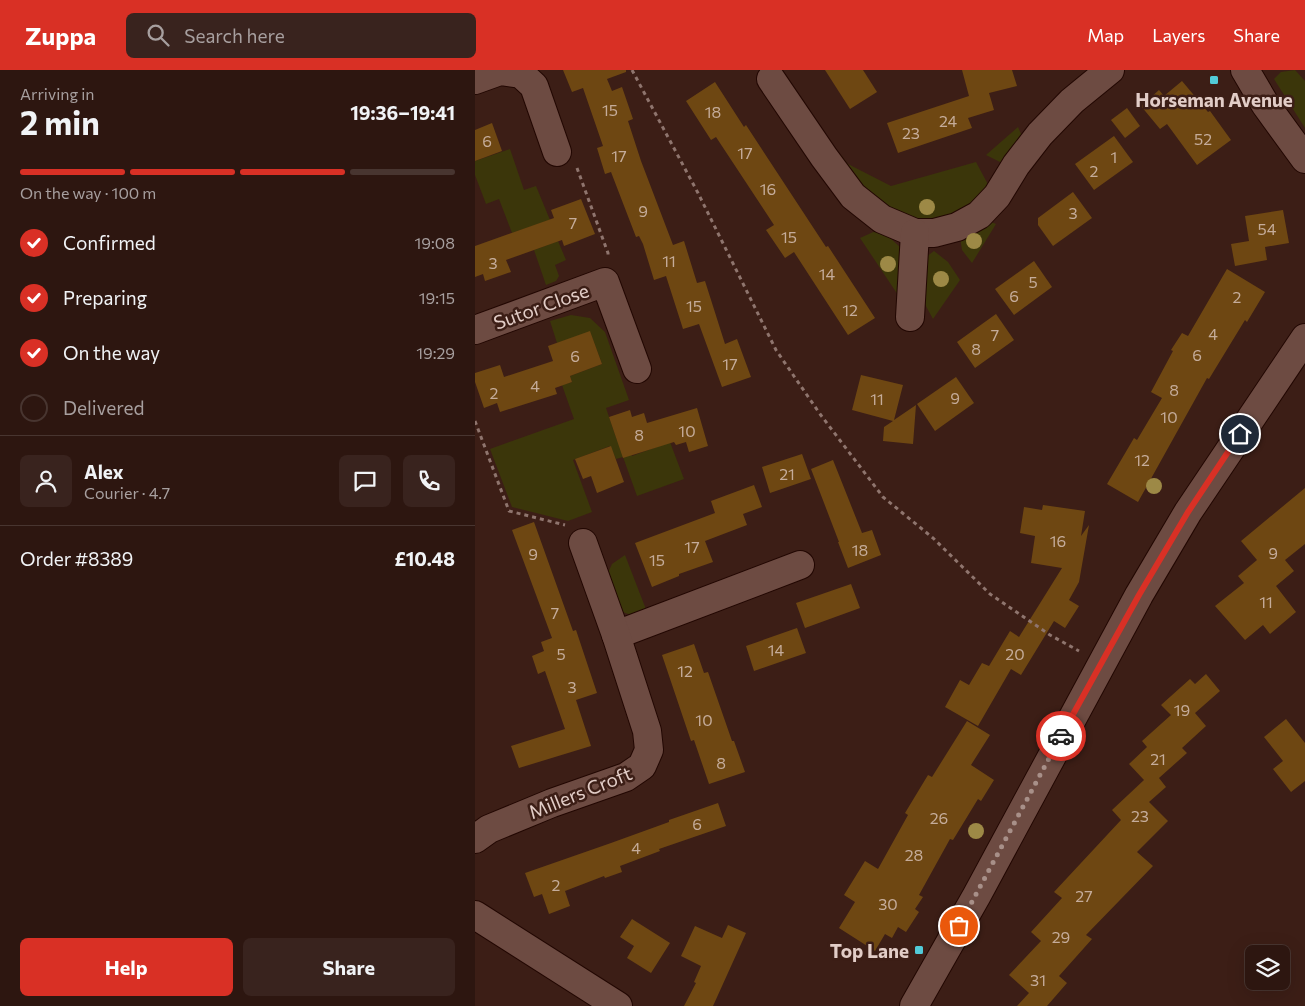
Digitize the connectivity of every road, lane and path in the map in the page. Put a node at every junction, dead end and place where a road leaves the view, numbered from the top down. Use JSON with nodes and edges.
{"nodes":[{"id":1,"x":632,"y":70,"type":"edge"},
{"id":2,"x":1110,"y":70,"type":"edge"},
{"id":3,"x":1245,"y":70,"type":"edge"},
{"id":4,"x":771,"y":79,"type":"dead end"},
{"id":5,"x":475,"y":80,"type":"edge"},
{"id":6,"x":557,"y":152,"type":"joint"},
{"id":7,"x":1305,"y":159,"type":"edge"},
{"id":8,"x":915,"y":234,"type":"junction"},
{"id":9,"x":605,"y":282,"type":"junction"},
{"id":10,"x":910,"y":317,"type":"dead end"},
{"id":11,"x":475,"y":330,"type":"edge"},
{"id":12,"x":1301,"y":354,"type":"edge"},
{"id":13,"x":637,"y":369,"type":"dead end"},
{"id":14,"x":475,"y":421,"type":"edge"},
{"id":15,"x":583,"y":543,"type":"joint"},
{"id":16,"x":800,"y":565,"type":"dead end"},
{"id":17,"x":616,"y":635,"type":"junction"},
{"id":18,"x":1102,"y":664,"type":"junction"},
{"id":19,"x":475,"y":839,"type":"edge"},
{"id":20,"x":475,"y":915,"type":"edge"},
{"id":21,"x":617,"y":1006,"type":"edge"},
{"id":22,"x":914,"y":1006,"type":"edge"}],
"edges":[{"from":1,"to":18,"type":"path"},
{"from":2,"to":8,"type":"street"},
{"from":3,"to":7,"type":"street"},
{"from":4,"to":8,"type":"street"},
{"from":5,"to":6,"type":"street"},
{"from":6,"to":9,"type":"path"},
{"from":8,"to":10,"type":"street"},
{"from":9,"to":11,"type":"street","name":"Sutor Close"},
{"from":9,"to":13,"type":"street","name":"Sutor Close"},
{"from":12,"to":18,"type":"street"},
{"from":14,"to":15,"type":"path"},
{"from":15,"to":17,"type":"street","name":"Millers Croft"},
{"from":16,"to":17,"type":"street"},
{"from":17,"to":19,"type":"street","name":"Millers Croft"},
{"from":18,"to":22,"type":"street"},
{"from":20,"to":21,"type":"street"}]}
